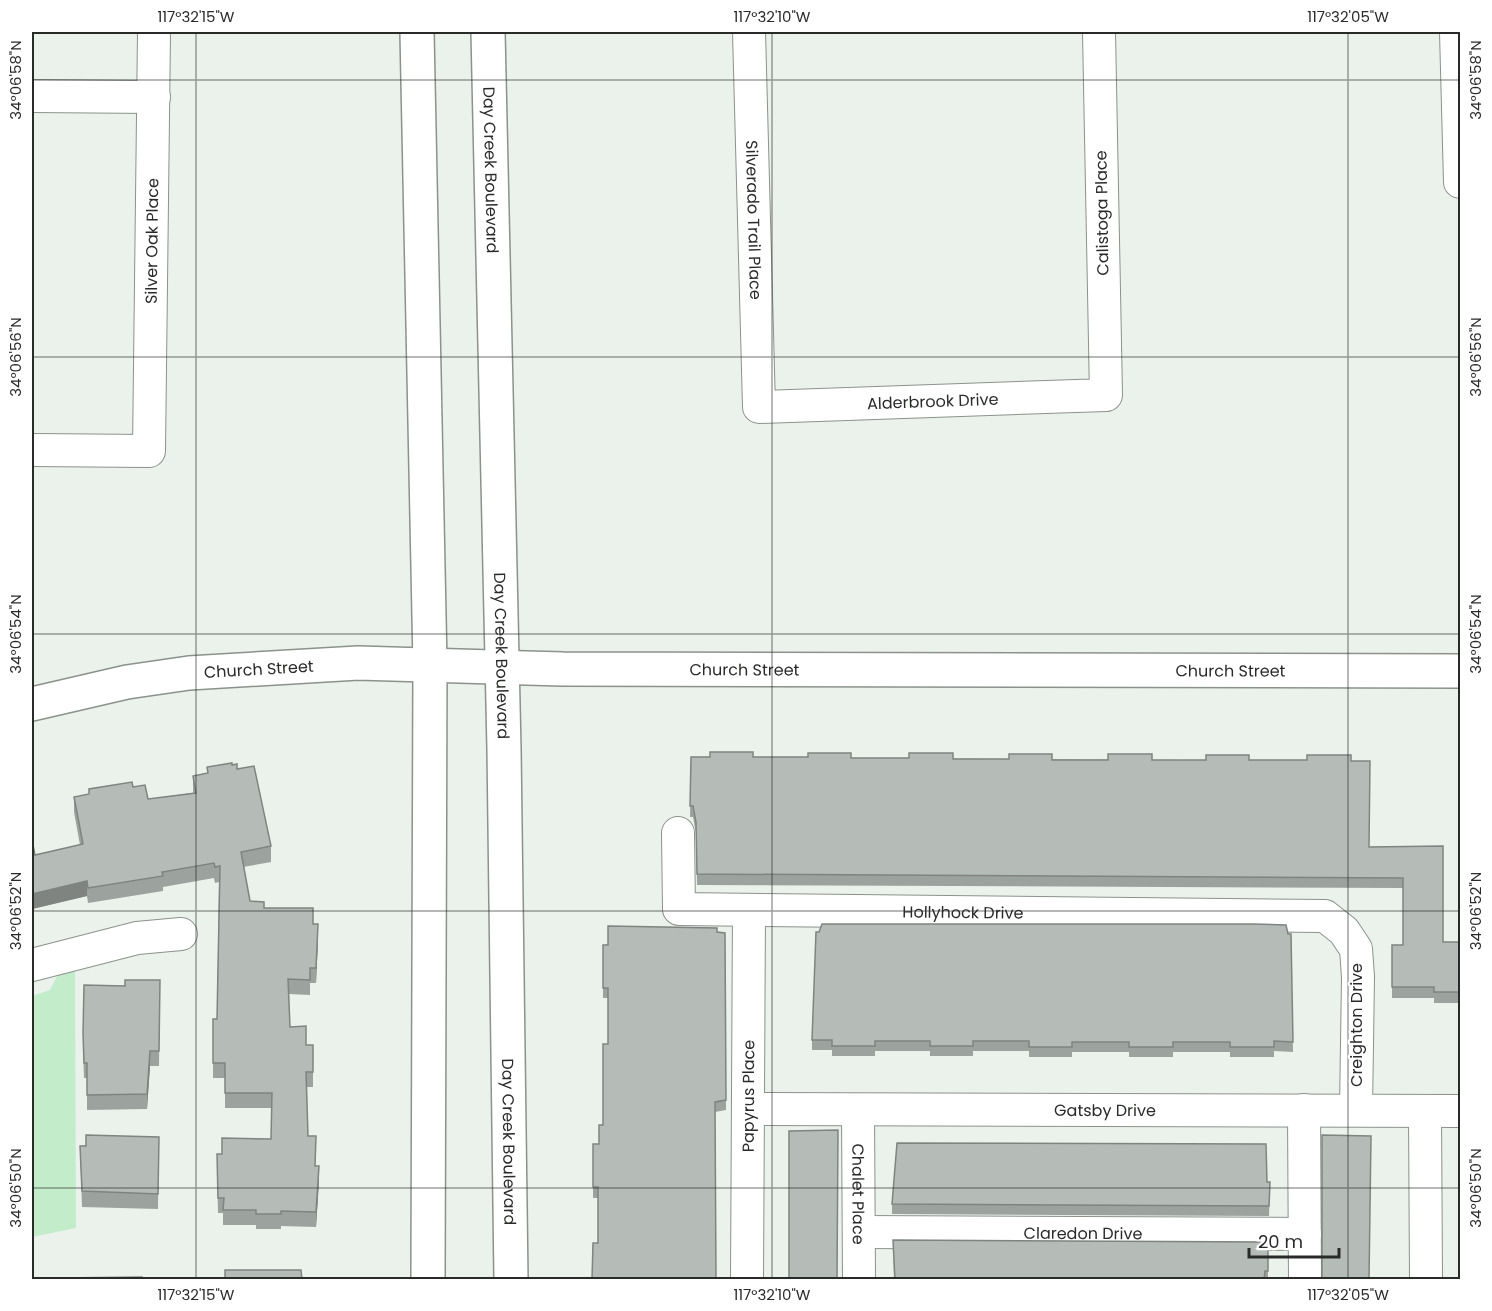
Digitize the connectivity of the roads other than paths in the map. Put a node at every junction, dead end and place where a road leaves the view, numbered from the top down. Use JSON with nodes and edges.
{"nodes":[{"id":1,"x":154,"y":32,"type":"edge"},
{"id":2,"x":417,"y":32,"type":"edge"},
{"id":3,"x":488,"y":32,"type":"edge"},
{"id":4,"x":748,"y":32,"type":"edge"},
{"id":5,"x":1099,"y":32,"type":"edge"},
{"id":6,"x":1456,"y":32,"type":"edge"},
{"id":7,"x":32,"y":96,"type":"edge"},
{"id":8,"x":154,"y":97,"type":"junction"},
{"id":9,"x":1461,"y":182,"type":"edge"},
{"id":10,"x":1106,"y":395,"type":"joint"},
{"id":11,"x":759,"y":407,"type":"joint"},
{"id":12,"x":32,"y":450,"type":"edge"},
{"id":13,"x":430,"y":665,"type":"junction"},
{"id":14,"x":501,"y":667,"type":"junction"},
{"id":15,"x":1461,"y":671,"type":"edge"},
{"id":16,"x":32,"y":704,"type":"edge"},
{"id":17,"x":678,"y":833,"type":"dead end"},
{"id":18,"x":749,"y":910,"type":"junction"},
{"id":19,"x":1325,"y":916,"type":"joint"},
{"id":20,"x":181,"y":934,"type":"dead end"},
{"id":21,"x":32,"y":965,"type":"edge"},
{"id":22,"x":749,"y":1109,"type":"junction"},
{"id":23,"x":858,"y":1110,"type":"junction"},
{"id":24,"x":1304,"y":1110,"type":"junction"},
{"id":25,"x":1356,"y":1110,"type":"junction"},
{"id":26,"x":1425,"y":1111,"type":"junction"},
{"id":27,"x":1461,"y":1112,"type":"edge"},
{"id":28,"x":859,"y":1232,"type":"junction"},
{"id":29,"x":1305,"y":1234,"type":"junction"},
{"id":30,"x":428,"y":1280,"type":"edge"},
{"id":31,"x":511,"y":1280,"type":"edge"},
{"id":32,"x":747,"y":1280,"type":"edge"},
{"id":33,"x":859,"y":1280,"type":"edge"},
{"id":34,"x":1305,"y":1280,"type":"edge"},
{"id":35,"x":1426,"y":1280,"type":"edge"}],
"edges":[{"from":1,"to":8,"type":"street","name":"Silver Oak Place"},
{"from":2,"to":13,"type":"main road"},
{"from":3,"to":14,"type":"main road","name":"Day Creek Boulevard"},
{"from":4,"to":11,"type":"street","name":"Silverado Trail Place"},
{"from":5,"to":10,"type":"street","name":"Calistoga Place"},
{"from":6,"to":9,"type":"street"},
{"from":7,"to":8,"type":"street"},
{"from":8,"to":12,"type":"street","name":"Silver Oak Place"},
{"from":10,"to":11,"type":"street","name":"Alderbrook Drive"},
{"from":13,"to":14,"type":"main road","name":"Church Street"},
{"from":13,"to":16,"type":"main road","name":"Church Street"},
{"from":13,"to":30,"type":"main road"},
{"from":14,"to":15,"type":"main road","name":"Church Street"},
{"from":14,"to":31,"type":"main road","name":"Day Creek Boulevard"},
{"from":17,"to":18,"type":"street","name":"Hollyhock Drive"},
{"from":18,"to":19,"type":"street","name":"Hollyhock Drive"},
{"from":18,"to":22,"type":"street","name":"Papyrus Place"},
{"from":19,"to":25,"type":"street","name":"Creighton Drive"},
{"from":20,"to":21,"type":"street"},
{"from":22,"to":23,"type":"street","name":"Gatsby Drive"},
{"from":22,"to":32,"type":"street","name":"Papyrus Place"},
{"from":23,"to":24,"type":"street","name":"Gatsby Drive"},
{"from":23,"to":28,"type":"street","name":"Chalet Place"},
{"from":24,"to":25,"type":"street","name":"Gatsby Drive"},
{"from":24,"to":29,"type":"street"},
{"from":25,"to":26,"type":"street","name":"Gatsby Drive"},
{"from":26,"to":27,"type":"street","name":"Gatsby Drive"},
{"from":26,"to":35,"type":"street"},
{"from":28,"to":29,"type":"street","name":"Claredon Drive"},
{"from":28,"to":33,"type":"street","name":"Chalet Place"},
{"from":29,"to":34,"type":"street"}]}
